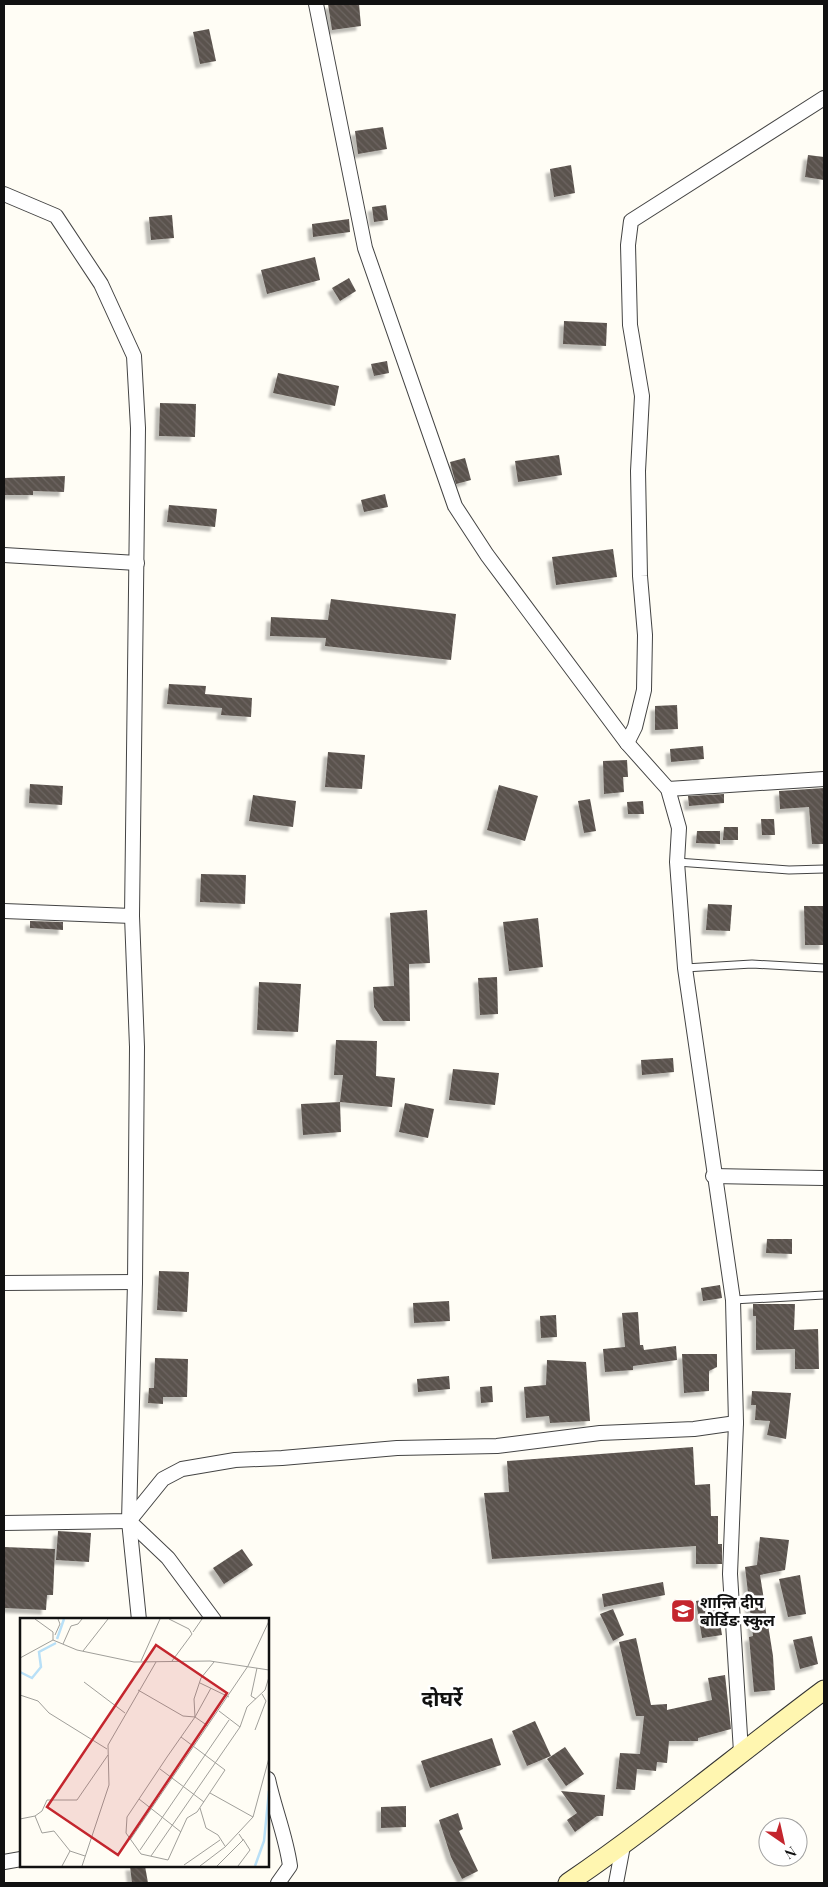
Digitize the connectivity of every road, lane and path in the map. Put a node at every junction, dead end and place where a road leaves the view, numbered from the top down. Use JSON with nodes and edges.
{"nodes":[{"id":1,"x":316,"y":4,"type":"edge"},
{"id":2,"x":824,"y":98,"type":"edge"},
{"id":3,"x":4,"y":194,"type":"edge"},
{"id":4,"x":4,"y":555,"type":"edge"},
{"id":5,"x":137,"y":562,"type":"junction"},
{"id":6,"x":627,"y":743,"type":"junction"},
{"id":7,"x":824,"y":779,"type":"edge"},
{"id":8,"x":668,"y":789,"type":"junction"},
{"id":9,"x":677,"y":862,"type":"junction"},
{"id":10,"x":824,"y":869,"type":"edge"},
{"id":11,"x":4,"y":911,"type":"edge"},
{"id":12,"x":132,"y":916,"type":"junction"},
{"id":13,"x":685,"y":968,"type":"junction"},
{"id":14,"x":824,"y":968,"type":"edge"},
{"id":15,"x":713,"y":1176,"type":"junction"},
{"id":16,"x":824,"y":1178,"type":"edge"},
{"id":17,"x":135,"y":1282,"type":"junction"},
{"id":18,"x":4,"y":1283,"type":"edge"},
{"id":19,"x":824,"y":1295,"type":"edge"},
{"id":20,"x":733,"y":1300,"type":"junction"},
{"id":21,"x":736,"y":1423,"type":"junction"},
{"id":22,"x":129,"y":1521,"type":"junction"},
{"id":23,"x":4,"y":1523,"type":"edge"},
{"id":24,"x":139,"y":1618,"type":"edge"},
{"id":25,"x":213,"y":1618,"type":"edge"},
{"id":26,"x":824,"y":1690,"type":"edge"},
{"id":27,"x":741,"y":1752,"type":"junction"},
{"id":28,"x":269,"y":1788,"type":"edge"},
{"id":29,"x":272,"y":1817,"type":"edge"},
{"id":30,"x":623,"y":1846,"type":"junction"},
{"id":31,"x":20,"y":1859,"type":"edge"},
{"id":32,"x":4,"y":1862,"type":"edge"},
{"id":33,"x":278,"y":1883,"type":"edge"},
{"id":34,"x":568,"y":1883,"type":"edge"},
{"id":35,"x":616,"y":1883,"type":"edge"}],
"edges":[{"from":1,"to":6,"type":"street"},
{"from":2,"to":6,"type":"street"},
{"from":3,"to":5,"type":"street"},
{"from":4,"to":5,"type":"street"},
{"from":5,"to":12,"type":"street"},
{"from":6,"to":8,"type":"street"},
{"from":7,"to":8,"type":"street"},
{"from":8,"to":9,"type":"street"},
{"from":9,"to":10,"type":"lane"},
{"from":9,"to":13,"type":"street"},
{"from":11,"to":12,"type":"street"},
{"from":12,"to":17,"type":"street"},
{"from":13,"to":14,"type":"lane"},
{"from":13,"to":15,"type":"street"},
{"from":15,"to":16,"type":"street"},
{"from":15,"to":20,"type":"street"},
{"from":17,"to":18,"type":"street"},
{"from":17,"to":22,"type":"street"},
{"from":19,"to":20,"type":"lane"},
{"from":20,"to":21,"type":"street"},
{"from":21,"to":22,"type":"street"},
{"from":21,"to":27,"type":"street"},
{"from":22,"to":23,"type":"street"},
{"from":22,"to":24,"type":"street"},
{"from":22,"to":25,"type":"street"},
{"from":26,"to":27,"type":"main road"},
{"from":27,"to":30,"type":"main road"},
{"from":28,"to":29,"type":"street"},
{"from":29,"to":33,"type":"street"},
{"from":30,"to":34,"type":"main road"},
{"from":30,"to":35,"type":"street"},
{"from":31,"to":32,"type":"street"}]}
